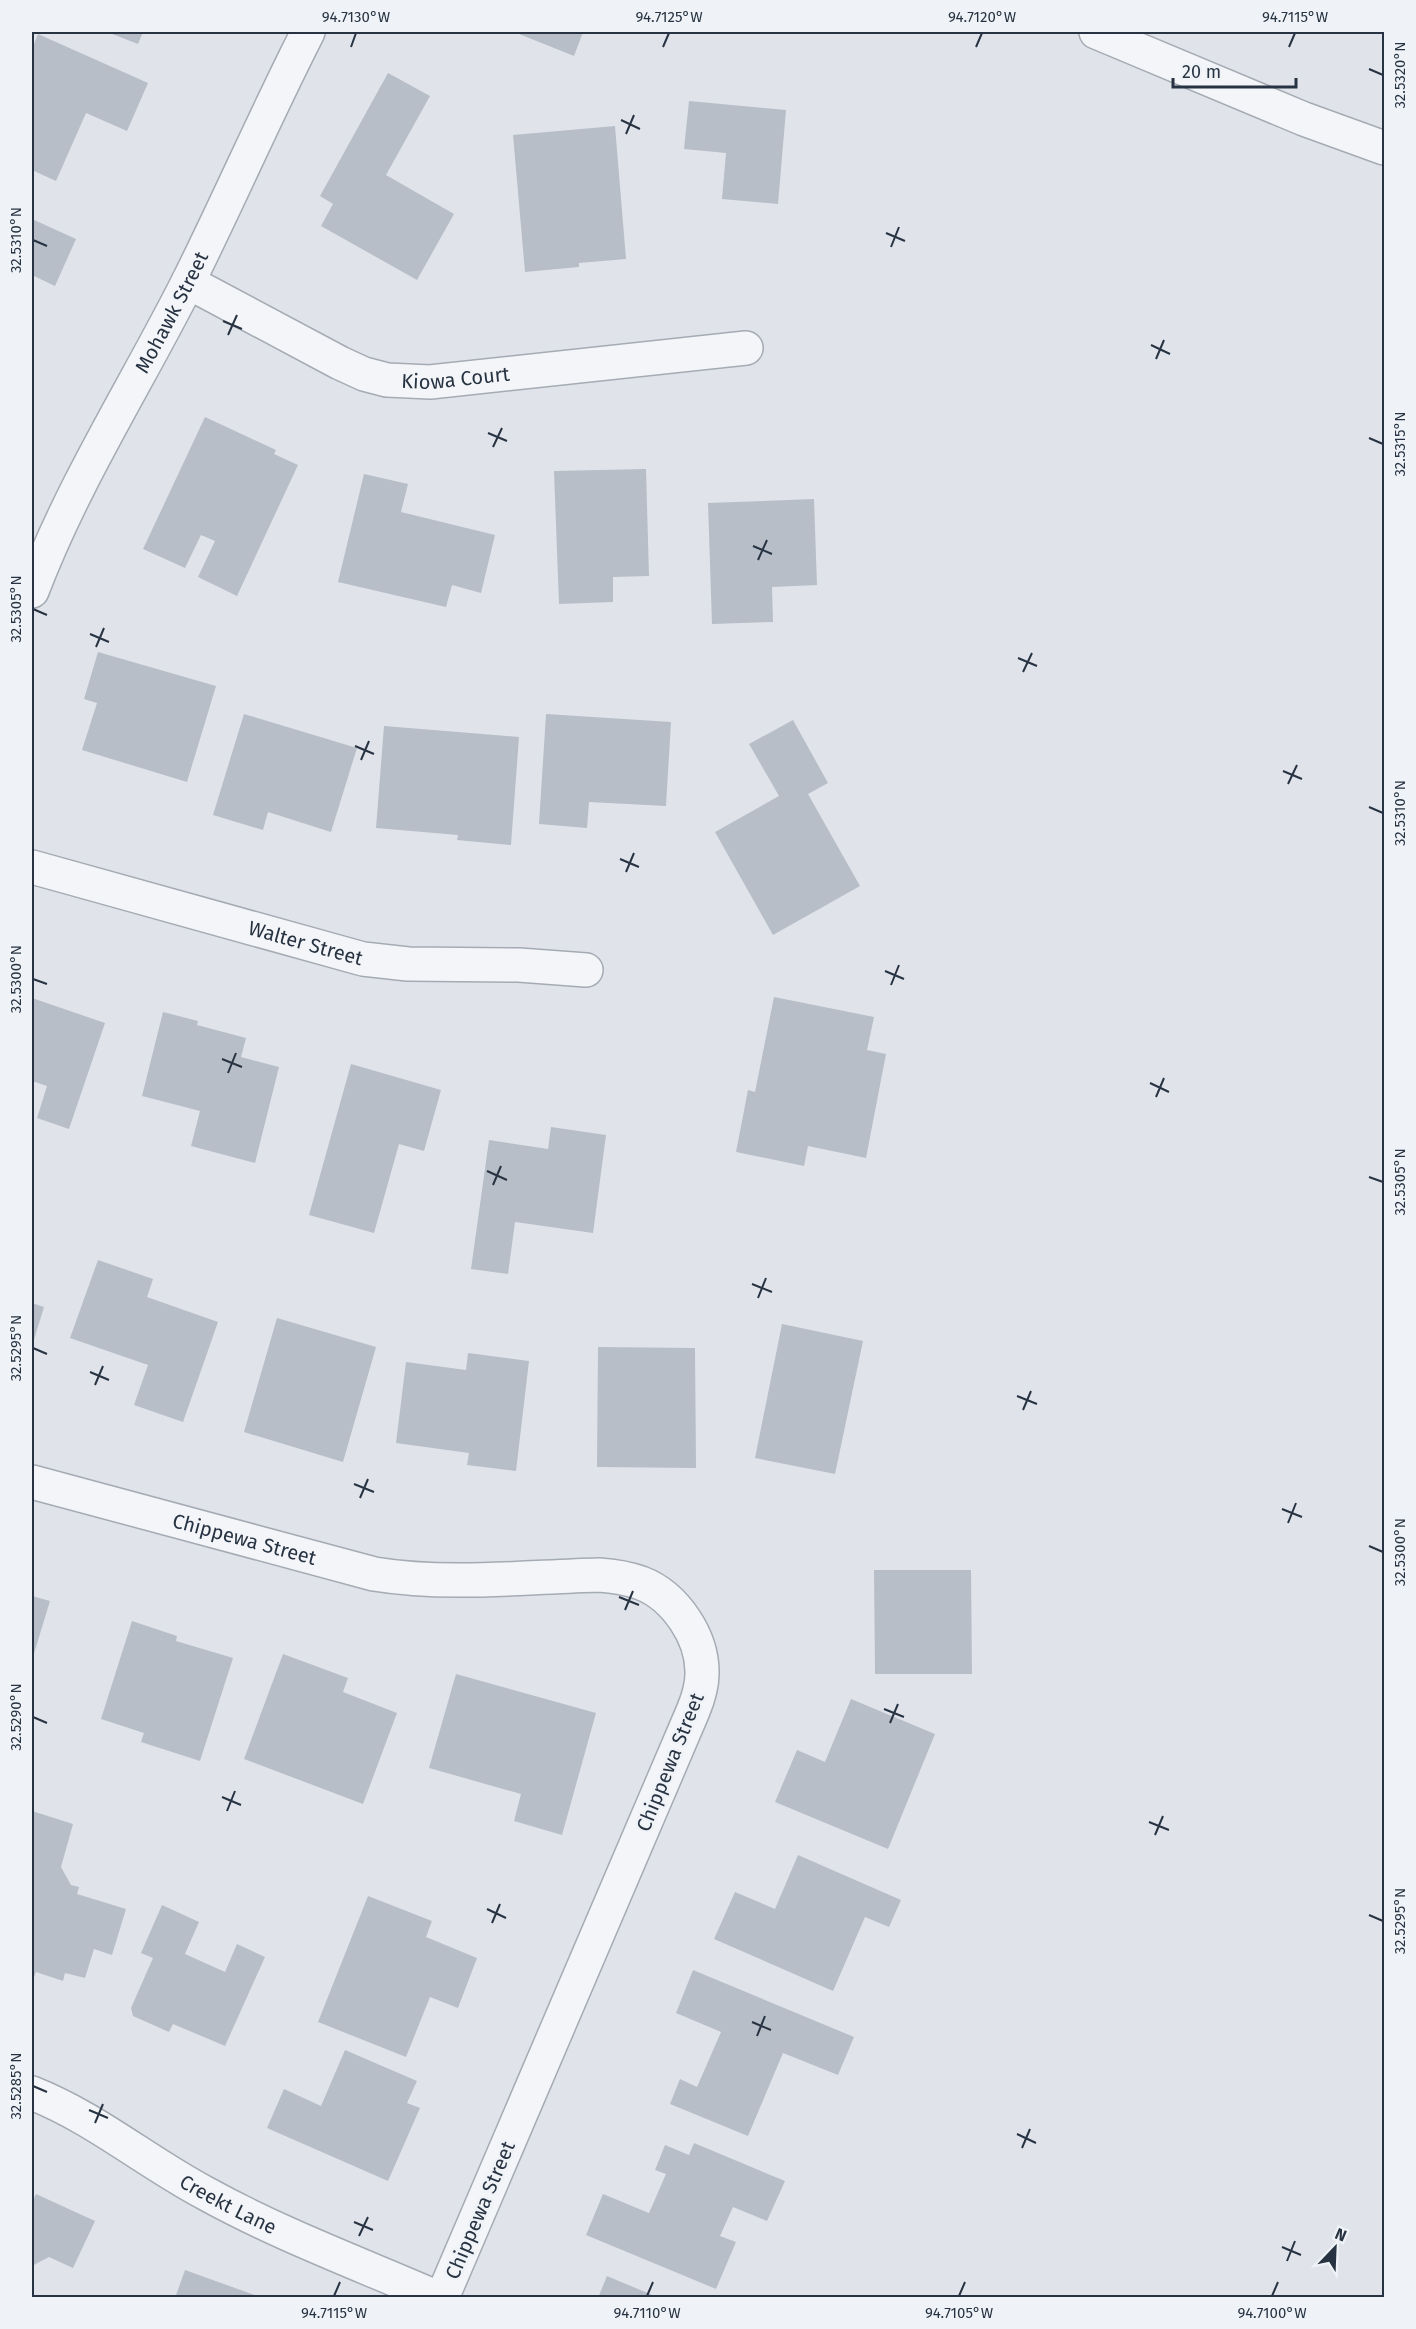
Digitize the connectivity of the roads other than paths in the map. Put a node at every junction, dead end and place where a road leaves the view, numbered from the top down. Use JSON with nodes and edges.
{"nodes":[{"id":1,"x":308,"y":32,"type":"edge"},
{"id":2,"x":1096,"y":32,"type":"edge"},
{"id":3,"x":1384,"y":148,"type":"edge"},
{"id":4,"x":188,"y":282,"type":"junction"},
{"id":5,"x":746,"y":348,"type":"dead end"},
{"id":6,"x":32,"y":591,"type":"edge"},
{"id":7,"x":32,"y":867,"type":"edge"},
{"id":8,"x":586,"y":970,"type":"dead end"},
{"id":9,"x":32,"y":1482,"type":"edge"},
{"id":10,"x":32,"y":2093,"type":"edge"},
{"id":11,"x":438,"y":2298,"type":"edge"},
{"id":12,"x":442,"y":2298,"type":"edge"}],
"edges":[{"from":1,"to":4,"type":"street","name":"Mohawk Street"},
{"from":2,"to":3,"type":"street"},
{"from":4,"to":5,"type":"street","name":"Kiowa Court"},
{"from":4,"to":6,"type":"street","name":"Mohawk Street"},
{"from":7,"to":8,"type":"street","name":"Walter Street"},
{"from":9,"to":12,"type":"street","name":"Chippewa Street"},
{"from":10,"to":11,"type":"street","name":"Creekt Lane"}]}
